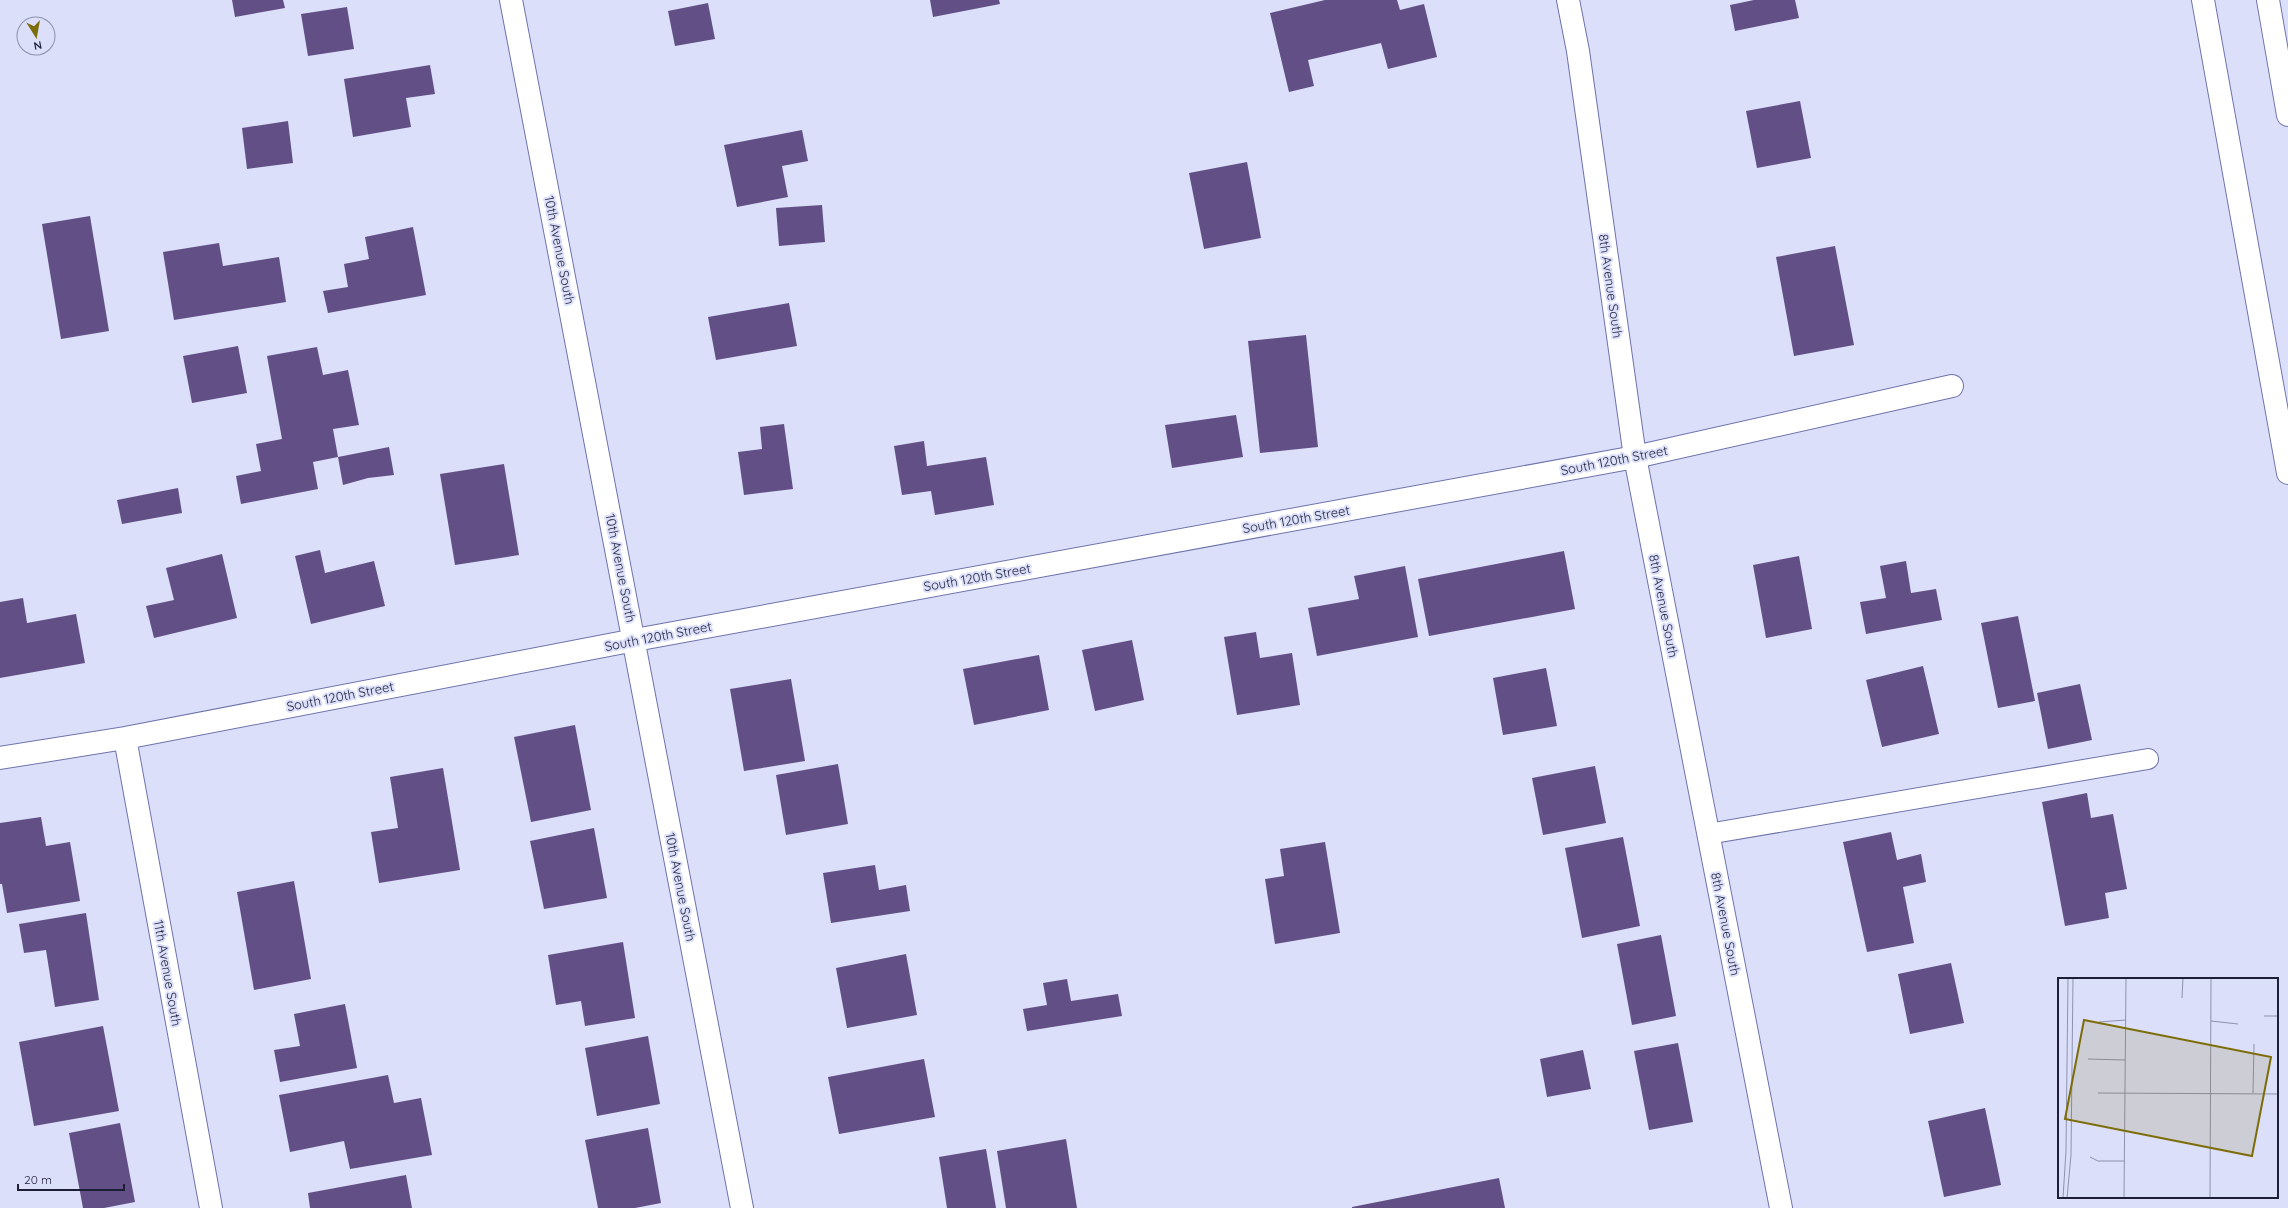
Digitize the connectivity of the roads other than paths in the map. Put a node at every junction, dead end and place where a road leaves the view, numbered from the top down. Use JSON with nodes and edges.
{"nodes":[{"id":1,"x":511,"y":0,"type":"edge"},
{"id":2,"x":1568,"y":0,"type":"edge"},
{"id":3,"x":2203,"y":0,"type":"edge"},
{"id":4,"x":2268,"y":0,"type":"edge"},
{"id":5,"x":2288,"y":115,"type":"edge"},
{"id":6,"x":1952,"y":386,"type":"dead end"},
{"id":7,"x":1635,"y":457,"type":"junction"},
{"id":8,"x":2288,"y":474,"type":"edge"},
{"id":9,"x":635,"y":640,"type":"junction"},
{"id":10,"x":125,"y":738,"type":"junction"},
{"id":11,"x":0,"y":758,"type":"edge"},
{"id":12,"x":2148,"y":759,"type":"dead end"},
{"id":13,"x":1708,"y":834,"type":"junction"},
{"id":14,"x":211,"y":1208,"type":"edge"},
{"id":15,"x":742,"y":1208,"type":"edge"},
{"id":16,"x":1781,"y":1208,"type":"edge"}],
"edges":[{"from":1,"to":9,"type":"main road","name":"10th Avenue South"},
{"from":2,"to":7,"type":"main road","name":"8th Avenue South"},
{"from":3,"to":8,"type":"main road"},
{"from":4,"to":5,"type":"main road"},
{"from":6,"to":7,"type":"main road","name":"South 120th Street"},
{"from":7,"to":9,"type":"main road","name":"South 120th Street"},
{"from":7,"to":13,"type":"main road","name":"8th Avenue South"},
{"from":9,"to":10,"type":"main road","name":"South 120th Street"},
{"from":9,"to":15,"type":"main road","name":"10th Avenue South"},
{"from":10,"to":11,"type":"main road","name":"South 120th Street"},
{"from":10,"to":14,"type":"main road","name":"11th Avenue South"},
{"from":12,"to":13,"type":"lane"},
{"from":13,"to":16,"type":"main road","name":"8th Avenue South"}]}
